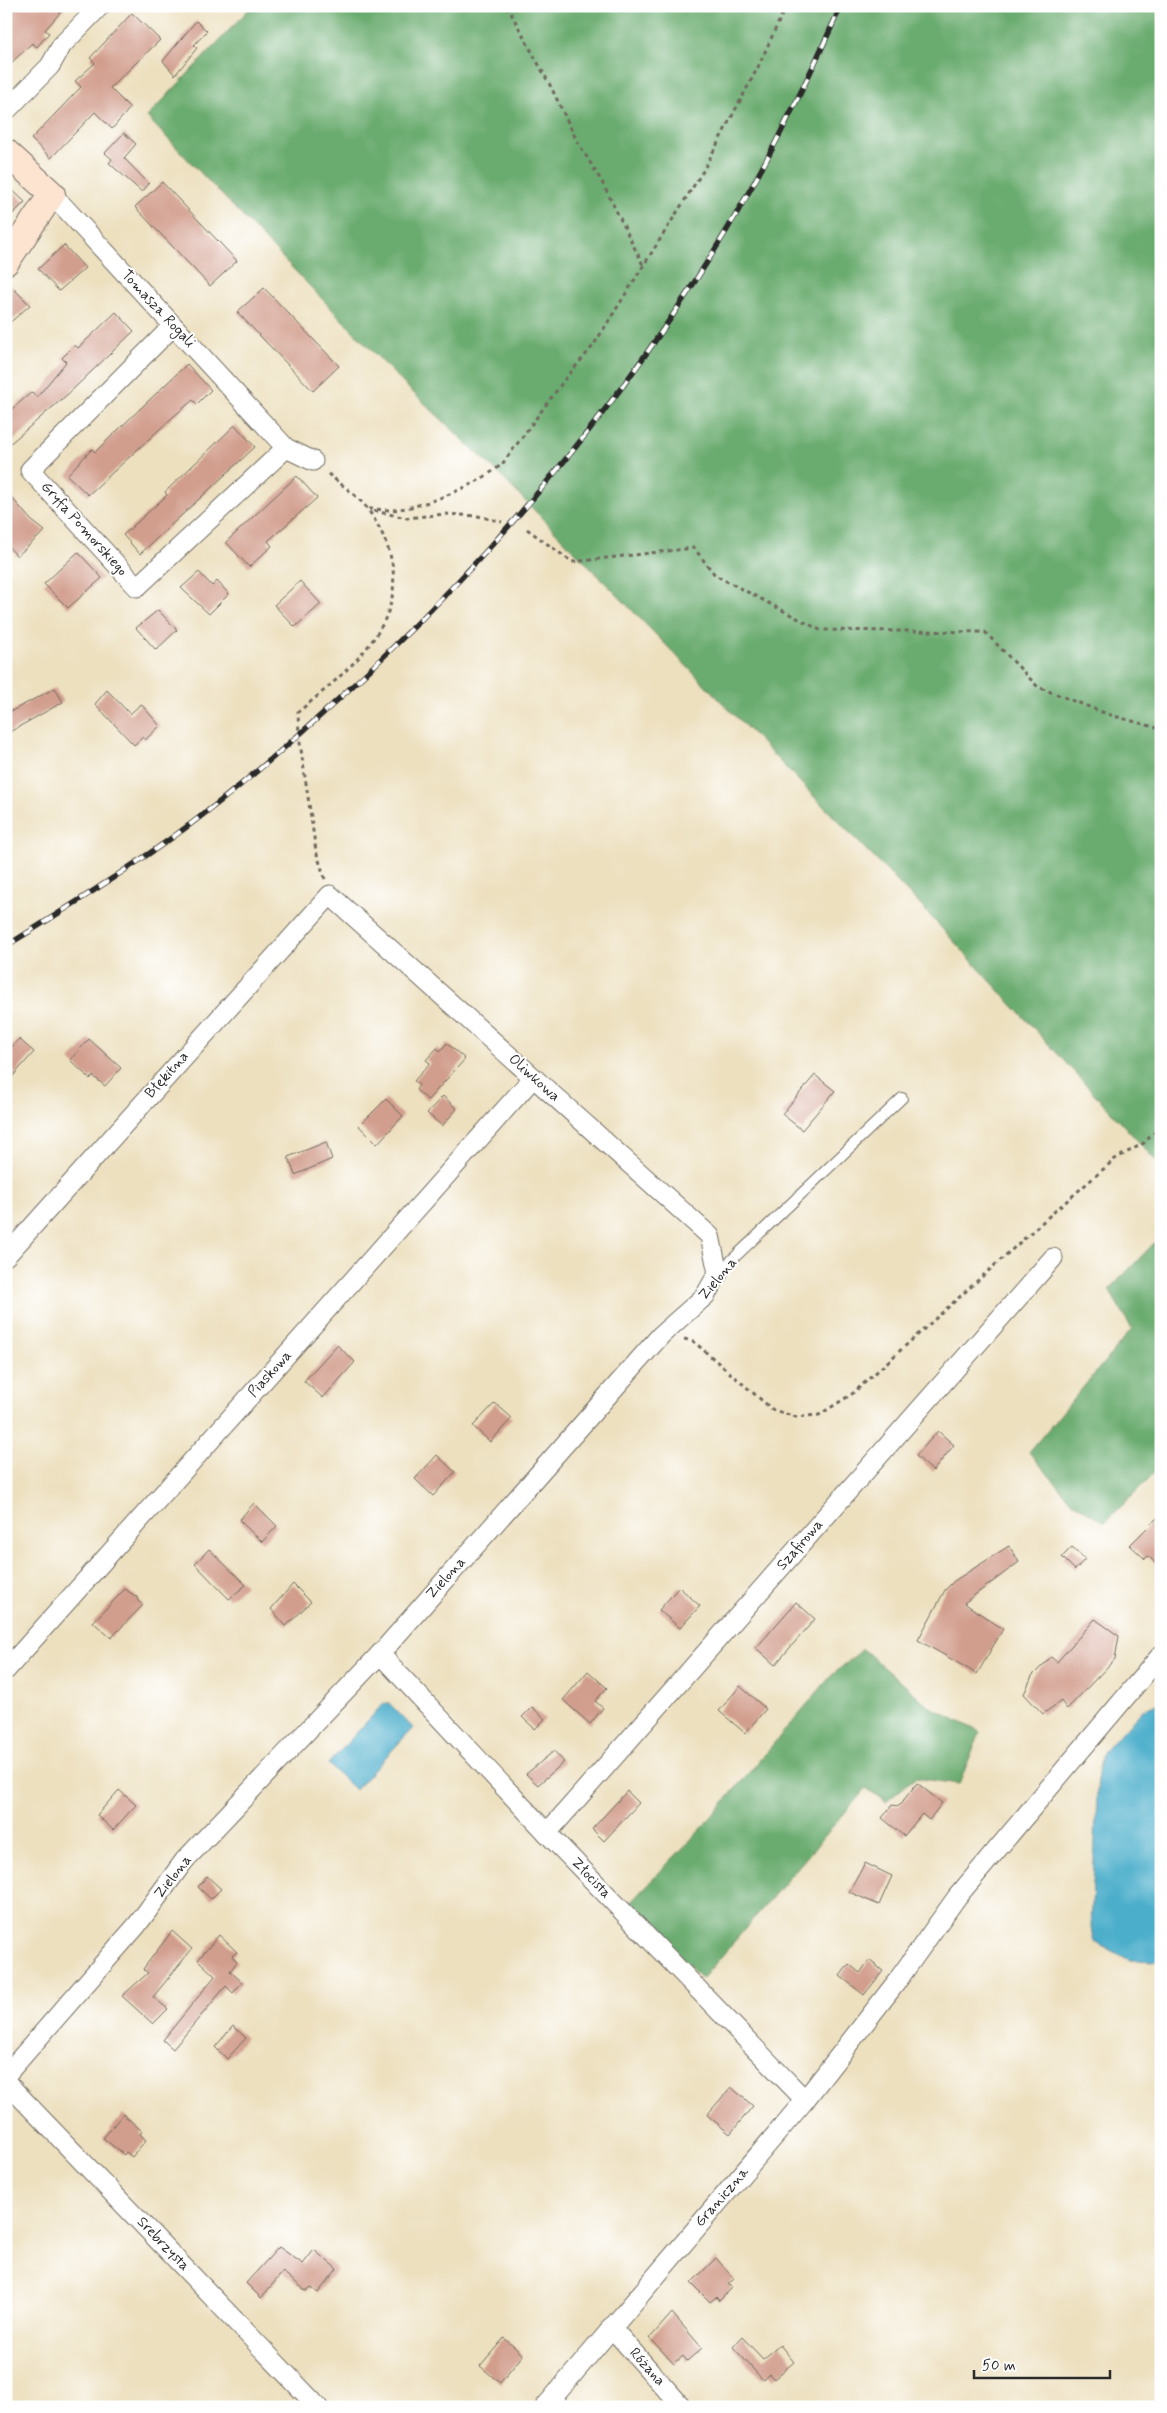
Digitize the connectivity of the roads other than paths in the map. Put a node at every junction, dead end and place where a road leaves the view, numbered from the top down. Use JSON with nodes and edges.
{"nodes":[{"id":1,"x":100,"y":6,"type":"edge"},
{"id":2,"x":6,"y":111,"type":"edge"},
{"id":3,"x":6,"y":152,"type":"edge"},
{"id":4,"x":52,"y":194,"type":"junction"},
{"id":5,"x":6,"y":262,"type":"edge"},
{"id":6,"x":173,"y":326,"type":"junction"},
{"id":7,"x":286,"y":448,"type":"junction"},
{"id":8,"x":313,"y":461,"type":"road end"},
{"id":9,"x":330,"y":895,"type":"joint"},
{"id":10,"x":533,"y":1078,"type":"junction"},
{"id":11,"x":902,"y":1098,"type":"dead end"},
{"id":12,"x":6,"y":1256,"type":"edge"},
{"id":13,"x":1053,"y":1258,"type":"dead end"},
{"id":14,"x":718,"y":1273,"type":"junction"},
{"id":15,"x":380,"y":1654,"type":"junction"},
{"id":16,"x":1161,"y":1655,"type":"edge"},
{"id":17,"x":6,"y":1670,"type":"edge"},
{"id":18,"x":547,"y":1833,"type":"junction"},
{"id":19,"x":6,"y":2075,"type":"edge"},
{"id":20,"x":6,"y":2082,"type":"edge"},
{"id":21,"x":806,"y":2100,"type":"junction"},
{"id":22,"x":611,"y":2327,"type":"junction"},
{"id":23,"x":318,"y":2407,"type":"edge"},
{"id":24,"x":545,"y":2407,"type":"edge"},
{"id":25,"x":682,"y":2407,"type":"edge"}],
"edges":[{"from":1,"to":2,"type":"street"},
{"from":3,"to":4,"type":"street","name":"Tomasza Rogali"},
{"from":4,"to":5,"type":"street"},
{"from":4,"to":6,"type":"street","name":"Tomasza Rogali"},
{"from":6,"to":7,"type":"street","name":"Tomasza Rogali"},
{"from":6,"to":7,"type":"street","name":"Gryfa Pomorskiego"},
{"from":7,"to":8,"type":"street","name":"Tomasza Rogali"},
{"from":9,"to":10,"type":"street","name":"Oliwkowa"},
{"from":9,"to":12,"type":"street","name":"Błękitna"},
{"from":10,"to":14,"type":"street","name":"Oliwkowa"},
{"from":10,"to":17,"type":"street","name":"Piaskowa"},
{"from":11,"to":14,"type":"lane","name":"Zielona"},
{"from":13,"to":18,"type":"street","name":"Szafirowa"},
{"from":14,"to":15,"type":"street","name":"Zielona"},
{"from":15,"to":18,"type":"street","name":"Złocista"},
{"from":15,"to":19,"type":"street","name":"Zielona"},
{"from":16,"to":21,"type":"street","name":"Graniczna"},
{"from":18,"to":21,"type":"street","name":"Złocista"},
{"from":20,"to":23,"type":"street","name":"Srebrzysta"},
{"from":21,"to":22,"type":"street","name":"Graniczna"},
{"from":22,"to":24,"type":"street","name":"Graniczna"},
{"from":22,"to":25,"type":"street","name":"Różana"}]}
